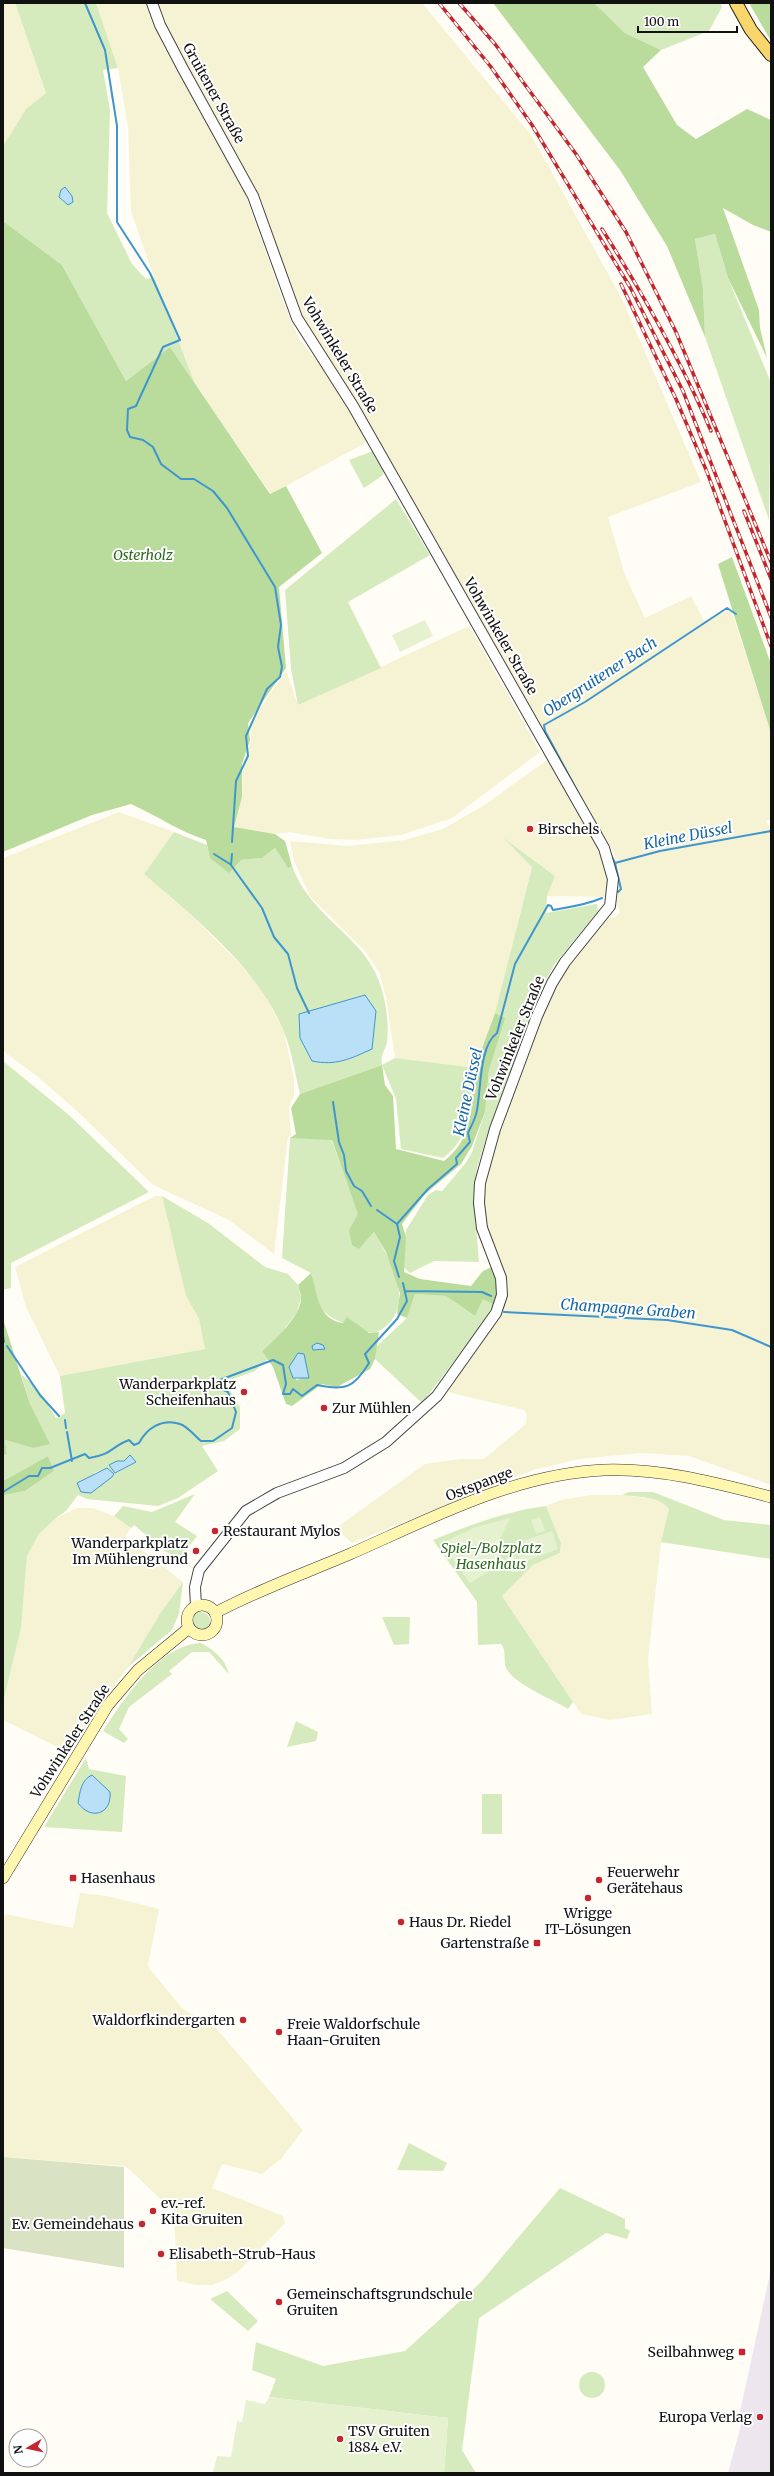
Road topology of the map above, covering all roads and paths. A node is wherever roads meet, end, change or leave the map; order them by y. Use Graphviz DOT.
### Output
graph roads {
  1 [pos="152,3"];
  2 [pos="736,3"];
  3 [pos="771,55"];
  4 [pos="254,196"];
  5 [pos="771,1497"];
  6 [pos="196,1606"];
  7 [pos="215,1613"];
  8 [pos="189,1628"];
  9 [pos="3,1878"];
  1 -- 4 [label="street, Gruitener Straße"];
  2 -- 3 [label="main road"];
  4 -- 6 [label="street, Vohwinkeler Straße"];
  5 -- 7 [label="main road, Ostspange"];
  6 -- 7 [label="main road"];
  6 -- 8 [label="main road"];
  7 -- 8 [label="main road"];
  8 -- 9 [label="main road, Vohwinkeler Straße"];
}
